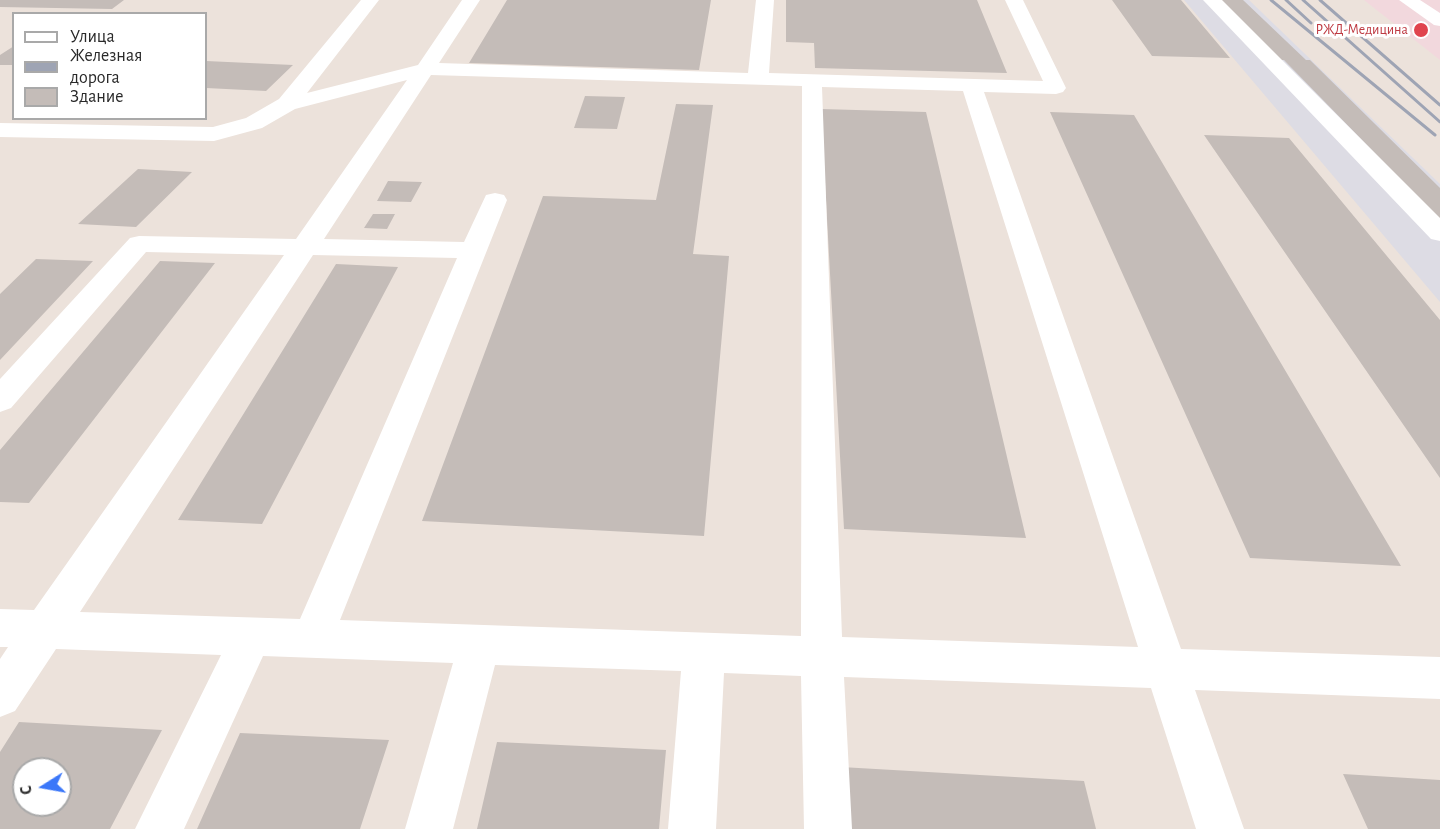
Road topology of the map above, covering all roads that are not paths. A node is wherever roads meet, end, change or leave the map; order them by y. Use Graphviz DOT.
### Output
graph roads {
  1 [pos="370,0"];
  2 [pos="471,0"];
  3 [pos="765,0"];
  4 [pos="1014,0"];
  5 [pos="1212,0"];
  6 [pos="1408,0"];
  7 [pos="1440,21"];
  8 [pos="425,69"];
  9 [pos="758,79"];
  10 [pos="812,81"];
  11 [pos="972,86"];
  12 [pos="288,104"];
  13 [pos="0,130"];
  14 [pos="495,200"];
  15 [pos="1440,234"];
  16 [pos="305,246"];
  17 [pos="473,250"];
  18 [pos="0,400"];
  19 [pos="0,628"];
  20 [pos="46,629"];
  21 [pos="252,636"];
  22 [pos="312,638"];
  23 [pos="479,644"];
  24 [pos="704,651"];
  25 [pos="822,655"];
  26 [pos="1165,666"];
  27 [pos="1440,678"];
  28 [pos="0,696"];
  29 [pos="159,829"];
  30 [pos="429,829"];
  31 [pos="692,829"];
  32 [pos="828,829"];
  33 [pos="1220,829"];
  1 -- 12 [label="lane"];
  2 -- 8 [label="lane"];
  3 -- 9 [label="lane"];
  4 -- 11 [label="lane"];
  5 -- 15 [label="lane"];
  6 -- 7 [label="lane"];
  8 -- 9 [label="lane"];
  8 -- 12 [label="lane"];
  8 -- 16 [label="lane"];
  9 -- 10 [label="lane"];
  10 -- 11 [label="lane"];
  10 -- 25 [label="lane"];
  11 -- 26 [label="lane"];
  12 -- 13 [label="lane"];
  14 -- 17 [label="lane"];
  16 -- 17 [label="lane"];
  16 -- 18 [label="lane"];
  16 -- 20 [label="lane"];
  17 -- 22 [label="lane"];
  19 -- 20 [label="lane"];
  20 -- 21 [label="lane"];
  20 -- 28 [label="lane"];
  21 -- 22 [label="lane"];
  21 -- 29 [label="lane"];
  22 -- 23 [label="lane"];
  23 -- 24 [label="lane"];
  23 -- 30 [label="lane"];
  24 -- 25 [label="lane"];
  24 -- 31 [label="lane"];
  25 -- 26 [label="lane"];
  25 -- 32 [label="lane"];
  26 -- 27 [label="lane"];
  26 -- 33 [label="lane"];
}
